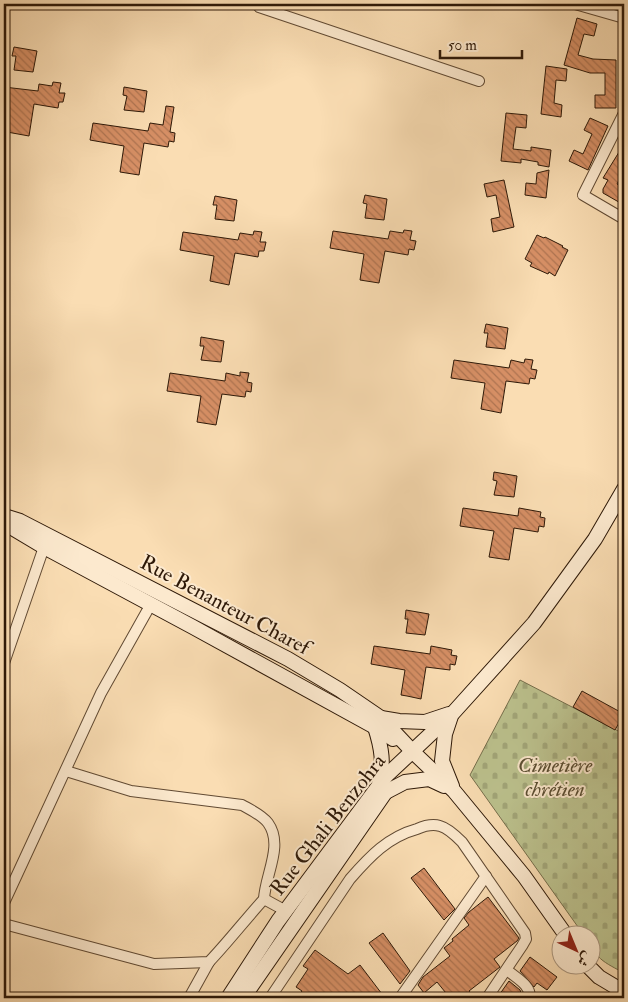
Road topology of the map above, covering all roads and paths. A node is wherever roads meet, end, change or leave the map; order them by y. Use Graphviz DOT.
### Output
graph roads {
  1 [pos="261,4"];
  2 [pos="575,4"];
  3 [pos="622,4"];
  4 [pos="624,8"];
  5 [pos="624,18"];
  6 [pos="479,81"];
  7 [pos="624,113"];
  8 [pos="624,219"];
  9 [pos="624,489"];
  10 [pos="4,516"];
  11 [pos="4,523"];
  12 [pos="44,547"];
  13 [pos="151,604"];
  14 [pos="4,663"];
  15 [pos="452,713"];
  16 [pos="378,722"];
  17 [pos="413,752"];
  18 [pos="66,771"];
  19 [pos="381,790"];
  20 [pos="454,791"];
  21 [pos="486,876"];
  22 [pos="264,899"];
  23 [pos="4,903"];
  24 [pos="286,911"];
  25 [pos="4,924"];
  26 [pos="558,924"];
  27 [pos="209,962"];
  28 [pos="507,970"];
  29 [pos="596,974"];
  30 [pos="276,989"];
  31 [pos="624,992"];
  32 [pos="189,998"];
  33 [pos="228,998"];
  34 [pos="243,998"];
  35 [pos="270,998"];
  36 [pos="283,998"];
  37 [pos="400,998"];
  38 [pos="487,998"];
  39 [pos="530,998"];
  1 -- 6 [label="street"];
  2 -- 5 [label="street"];
  3 -- 4 [label="street"];
  7 -- 8 [label="street"];
  9 -- 15 [label="main road, Rue Ghali Benzohra"];
  10 -- 16 [label="main road, Rue Benanteur Charef"];
  11 -- 12 [label="main road, Rue Benanteur Charef"];
  12 -- 13 [label="main road, Rue Benanteur Charef"];
  12 -- 14 [label="street"];
  13 -- 16 [label="main road, Rue Benanteur Charef"];
  13 -- 18 [label="street"];
  15 -- 16 [label="main road"];
  15 -- 17 [label="main road, Rue Ghali Benzohra"];
  15 -- 20 [label="main road"];
  16 -- 17 [label="main road, Rue Benanteur Charef"];
  16 -- 19 [label="main road"];
  17 -- 19 [label="main road, Rue Ghali Benzohra"];
  17 -- 20 [label="main road, Rue Benanteur Charef"];
  18 -- 22 [label="street"];
  18 -- 23 [label="street"];
  19 -- 20 [label="main road"];
  19 -- 24 [label="main road, Rue Ghali Benzohra"];
  19 -- 34 [label="main road, Rue Ghali Benzohra"];
  20 -- 26 [label="main road, Rue Benanteur Charef"];
  21 -- 28 [label="street"];
  21 -- 30 [label="street"];
  21 -- 37 [label="street"];
  22 -- 24 [label="street"];
  22 -- 27 [label="street"];
  24 -- 33 [label="main road, Rue Ghali Benzohra"];
  25 -- 27 [label="street"];
  27 -- 32 [label="street"];
  28 -- 38 [label="street"];
  28 -- 39 [label="street"];
  29 -- 31 [label="main road"];
  30 -- 35 [label="street"];
  30 -- 36 [label="street"];
}
